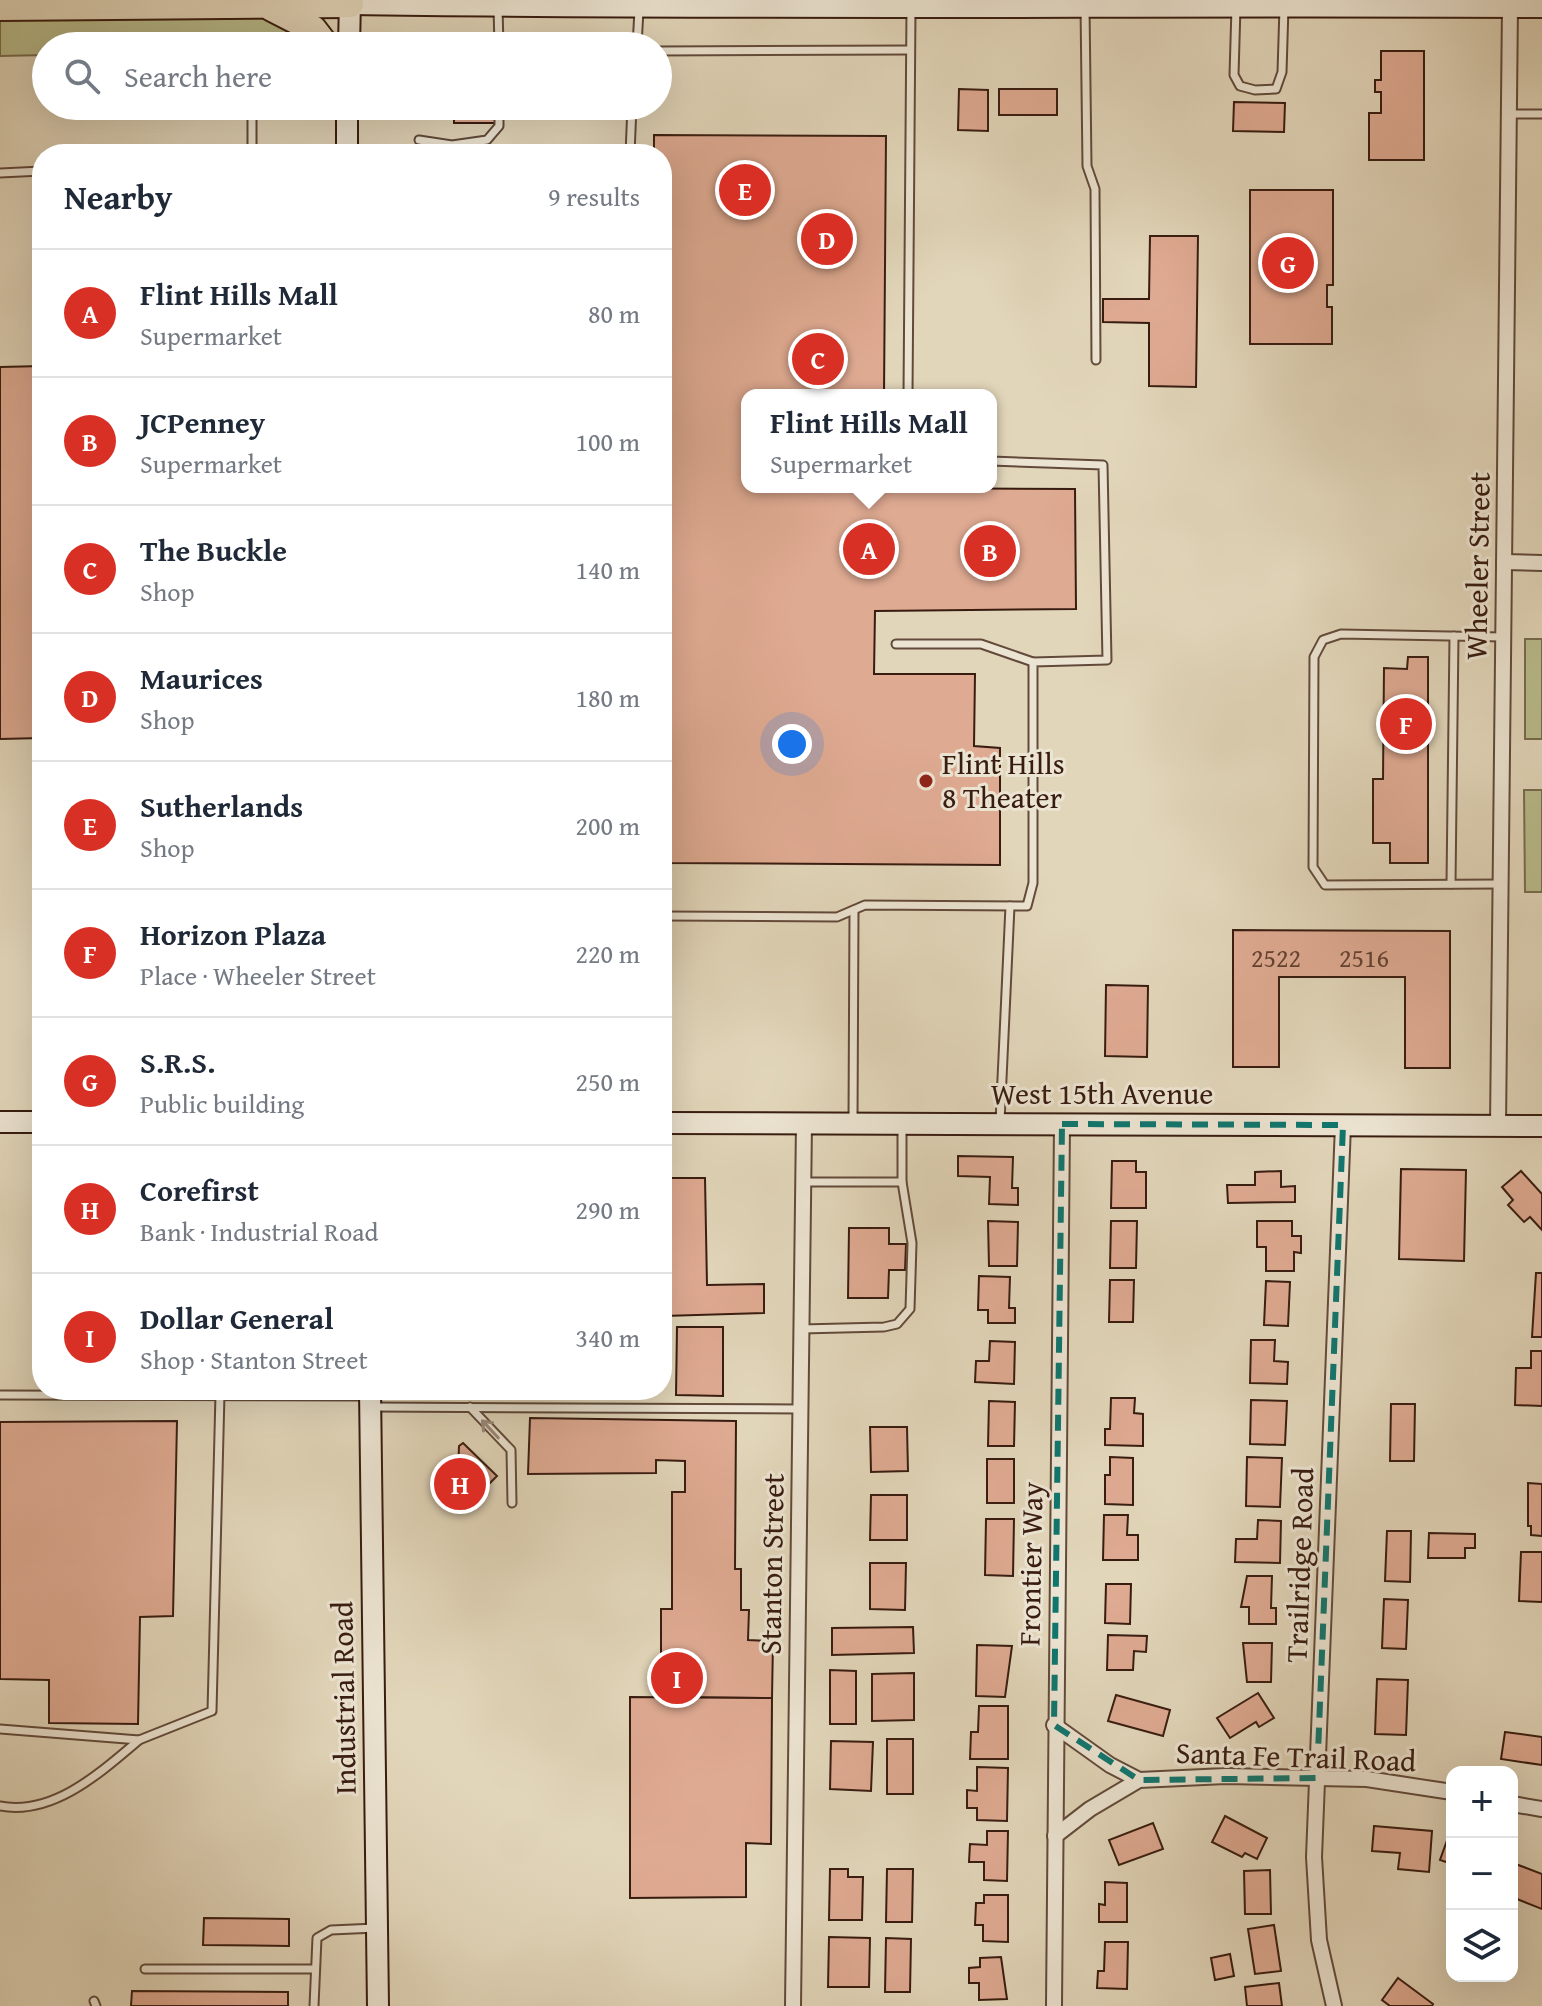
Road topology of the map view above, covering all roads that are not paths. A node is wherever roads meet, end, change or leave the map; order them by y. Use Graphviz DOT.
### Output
graph roads {
  1 [pos="272,2"];
  2 [pos="350,2"];
  3 [pos="822,3"];
  4 [pos="870,3"];
  5 [pos="1118,3"];
  6 [pos="1382,3"];
  7 [pos="602,4"];
  8 [pos="1236,5"];
  9 [pos="1284,5"];
  10 [pos="498,6"];
  11 [pos="911,6"];
  12 [pos="1085,6"];
  13 [pos="0,7"];
  14 [pos="1510,7"];
  15 [pos="1542,7"];
  16 [pos="639,8"];
  17 [pos="315,32"];
  18 [pos="349,32"];
  19 [pos="499,32"];
  20 [pos="638,32"];
  21 [pos="909,50"];
  22 [pos="672,51"];
  23 [pos="1509,114"];
  24 [pos="1542,114"];
  25 [pos="252,120"];
  26 [pos="347,120"];
  27 [pos="499,120"];
  28 [pos="631,120"];
  29 [pos="419,140"];
  30 [pos="252,144"];
  31 [pos="347,144"];
  32 [pos="445,144"];
  33 [pos="459,144"];
  34 [pos="630,144"];
  35 [pos="32,171"];
  36 [pos="0,173"];
  37 [pos="1096,360"];
  38 [pos="908,389"];
  39 [pos="997,461"];
  40 [pos="1504,562"];
  41 [pos="1542,563"];
  42 [pos="1454,636"];
  43 [pos="1503,637"];
  44 [pos="896,644"];
  45 [pos="1033,662"];
  46 [pos="1451,884"];
  47 [pos="1501,884"];
  48 [pos="1010,906"];
  49 [pos="854,910"];
  50 [pos="672,916"];
  51 [pos="0,1122"];
  52 [pos="32,1122"];
  53 [pos="672,1123"];
  54 [pos="804,1123"];
  55 [pos="853,1124"];
  56 [pos="902,1124"];
  57 [pos="1000,1124"];
  58 [pos="1062,1124"];
  59 [pos="1343,1125"];
  60 [pos="1498,1126"];
  61 [pos="1542,1126"];
  62 [pos="803,1182"];
  63 [pos="902,1182"];
  64 [pos="801,1329"];
  65 [pos="0,1395"];
  66 [pos="32,1395"];
  67 [pos="220,1400"];
  68 [pos="370,1400"];
  69 [pos="400,1400"];
  70 [pos="470,1407"];
  71 [pos="800,1409"];
  72 [pos="512,1503"];
  73 [pos="1054,1725"];
  74 [pos="0,1729"];
  75 [pos="139,1740"];
  76 [pos="1317,1778"];
  77 [pos="1139,1780"];
  78 [pos="1446,1791"];
  79 [pos="1518,1805"];
  80 [pos="0,1806"];
  81 [pos="1542,1809"];
  82 [pos="1055,1836"];
  83 [pos="377,1928"];
  84 [pos="145,1969"];
  85 [pos="314,1969"];
  86 [pos="314,2006"];
  87 [pos="378,2006"];
  88 [pos="793,2006"];
  89 [pos="1054,2006"];
  90 [pos="1334,2006"];
  1 -- 2 [label="highway"];
  1 -- 13 [label="highway"];
  1 -- 17 [label="highway"];
  2 -- 10 [label="street"];
  2 -- 18 [label="street"];
  3 -- 4 [label="street"];
  3 -- 16 [label="street"];
  4 -- 11 [label="street"];
  5 -- 8 [label="street"];
  5 -- 12 [label="street"];
  6 -- 9 [label="street"];
  6 -- 14 [label="street"];
  7 -- 10 [label="street"];
  7 -- 16 [label="street"];
  8 -- 9 [label="street"];
  8 -- 9 [label="lane"];
  10 -- 19 [label="lane"];
  11 -- 12 [label="street"];
  11 -- 21 [label="lane"];
  12 -- 37 [label="lane"];
  14 -- 15 [label="street"];
  14 -- 23 [label="street, Wheeler Street"];
  16 -- 20 [label="lane"];
  21 -- 22 [label="lane"];
  21 -- 38 [label="lane"];
  23 -- 24 [label="lane"];
  23 -- 40 [label="street, Wheeler Street"];
  25 -- 30 [label="lane"];
  26 -- 31 [label="street"];
  27 -- 33 [label="lane"];
  28 -- 34 [label="lane"];
  29 -- 32 [label="lane"];
  35 -- 36 [label="lane"];
  39 -- 45 [label="lane"];
  40 -- 41 [label="street"];
  40 -- 43 [label="street, Wheeler Street"];
  42 -- 43 [label="lane"];
  42 -- 46 [label="lane"];
  42 -- 46 [label="lane"];
  43 -- 47 [label="street, Wheeler Street"];
  44 -- 45 [label="lane"];
  45 -- 48 [label="lane"];
  46 -- 47 [label="lane"];
  47 -- 60 [label="street, Wheeler Street"];
  48 -- 49 [label="lane"];
  48 -- 57 [label="lane"];
  49 -- 50 [label="lane"];
  49 -- 55 [label="lane"];
  51 -- 52 [label="street"];
  53 -- 54 [label="street, West 15th Avenue"];
  54 -- 55 [label="street, West 15th Avenue"];
  54 -- 62 [label="street, Stanton Street"];
  55 -- 56 [label="street, West 15th Avenue"];
  56 -- 57 [label="street, West 15th Avenue"];
  56 -- 63 [label="lane"];
  57 -- 58 [label="street, West 15th Avenue"];
  58 -- 59 [label="street, West 15th Avenue"];
  58 -- 73 [label="street, Frontier Way"];
  59 -- 60 [label="street, West 15th Avenue"];
  59 -- 76 [label="street, Trailridge Road"];
  60 -- 61 [label="street, West 15th Avenue"];
  62 -- 63 [label="lane"];
  62 -- 64 [label="street, Stanton Street"];
  63 -- 64 [label="lane"];
  64 -- 71 [label="street, Stanton Street"];
  65 -- 66 [label="lane"];
  67 -- 75 [label="lane"];
  68 -- 83 [label="street, Industrial Road"];
  69 -- 70 [label="lane"];
  70 -- 71 [label="lane"];
  72 -- 70 [label="lane, one-way"];
  71 -- 88 [label="street, Stanton Street"];
  73 -- 77 [label="street, Santa Fe Trail Road"];
  73 -- 82 [label="street, Frontier Way"];
  74 -- 75 [label="lane"];
  75 -- 80 [label="lane"];
  76 -- 77 [label="street, Santa Fe Trail Road"];
  76 -- 78 [label="street, Santa Fe Trail Road"];
  76 -- 90 [label="street, Trailridge Road"];
  77 -- 82 [label="street, Santa Fe Trail Road"];
  79 -- 81 [label="street"];
  82 -- 89 [label="street, Frontier Way"];
  83 -- 85 [label="lane"];
  83 -- 87 [label="street, Industrial Road"];
  84 -- 85 [label="lane"];
  85 -- 86 [label="lane"];
}
